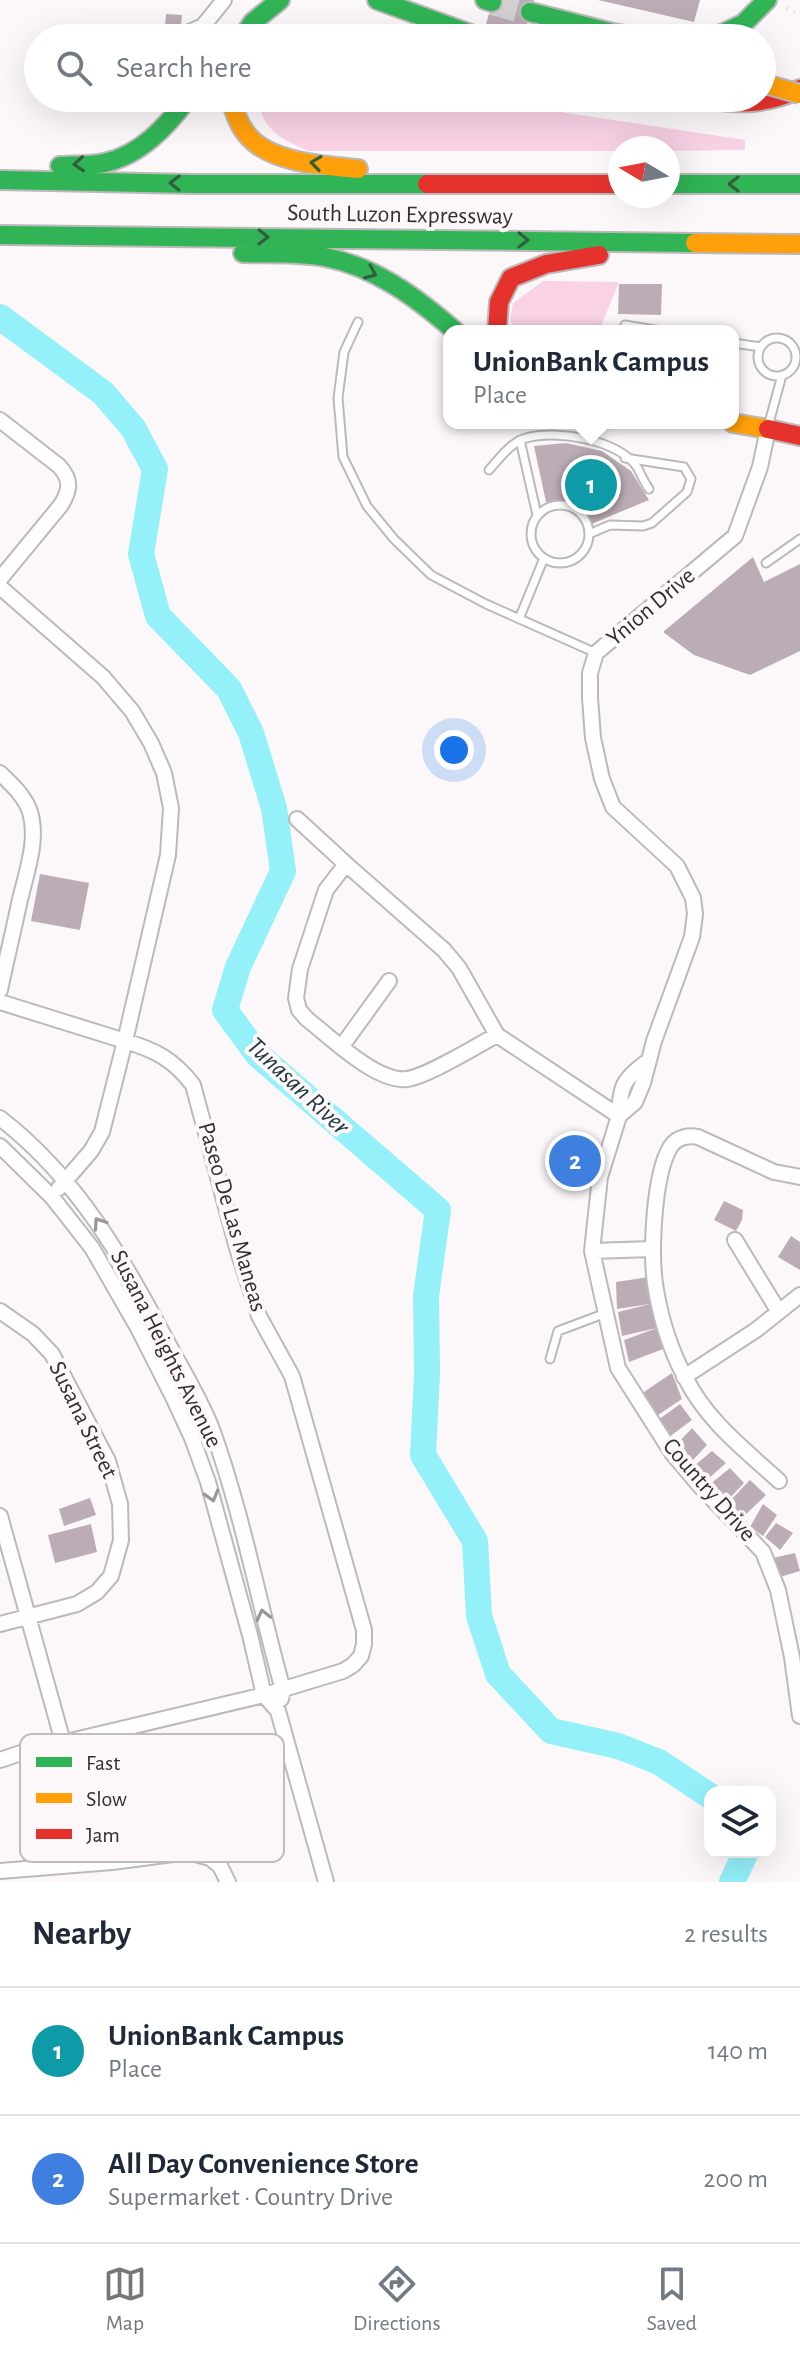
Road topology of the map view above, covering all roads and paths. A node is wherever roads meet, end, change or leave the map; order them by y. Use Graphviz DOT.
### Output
graph roads {
  1 [pos="224,0"];
  2 [pos="252,0"];
  3 [pos="280,0"];
  4 [pos="377,0"];
  5 [pos="767,0"];
  6 [pos="530,12"];
  7 [pos="205,24"];
  8 [pos="230,24"];
  9 [pos="252,24"];
  10 [pos="443,24"];
  11 [pos="581,24"];
  12 [pos="744,24"];
  13 [pos="776,86"];
  14 [pos="800,92"];
  15 [pos="776,100"];
  16 [pos="178,112"];
  17 [pos="234,112"];
  18 [pos="0,170"];
  19 [pos="0,180"];
  20 [pos="477,182"];
  21 [pos="608,184"];
  22 [pos="680,184"];
  23 [pos="800,184"];
  24 [pos="73,234"];
  25 [pos="0,235"];
  26 [pos="698,243"];
  27 [pos="800,244"];
  28 [pos="358,322"];
  29 [pos="448,325"];
  30 [pos="497,325"];
  31 [pos="739,344"];
  32 [pos="761,347"];
  33 [pos="782,375"];
  34 [pos="0,420"];
  35 [pos="739,424"];
  36 [pos="768,429"];
  37 [pos="800,436"];
  38 [pos="520,440"];
  39 [pos="625,458"];
  40 [pos="489,470"];
  41 [pos="649,489"];
  42 [pos="537,515"];
  43 [pos="589,534"];
  44 [pos="800,539"];
  45 [pos="544,558"];
  46 [pos="766,563"];
  47 [pos="0,579"];
  48 [pos="0,587"];
  49 [pos="519,619"];
  50 [pos="596,653"];
  51 [pos="0,773"];
  52 [pos="297,819"];
  53 [pos="346,864"];
  54 [pos="389,981"];
  55 [pos="0,990"];
  56 [pos="0,1002"];
  57 [pos="497,1035"];
  58 [pos="125,1041"];
  59 [pos="342,1046"];
  60 [pos="648,1061"];
  61 [pos="639,1093"];
  62 [pos="619,1116"];
  63 [pos="0,1118"];
  64 [pos="0,1146"];
  65 [pos="800,1177"];
  66 [pos="66,1181"];
  67 [pos="52,1197"];
  68 [pos="735,1240"];
  69 [pos="652,1249"];
  70 [pos="592,1251"];
  71 [pos="800,1295"];
  72 [pos="0,1311"];
  73 [pos="779,1312"];
  74 [pos="606,1313"];
  75 [pos="550,1359"];
  76 [pos="684,1377"];
  77 [pos="779,1481"];
  78 [pos="0,1516"];
  79 [pos="29,1617"];
  80 [pos="0,1624"];
  81 [pos="283,1690"];
  82 [pos="264,1695"];
  83 [pos="278,1711"];
  84 [pos="799,1713"];
  85 [pos="61,1734"];
  86 [pos="97,1734"];
  87 [pos="20,1754"];
  88 [pos="0,1760"];
  89 [pos="112,1862"];
  90 [pos="215,1862"];
  91 [pos="0,1871"];
  92 [pos="228,1882"];
  93 [pos="326,1882"];
  1 -- 7 [label="street"];
  2 -- 8 [label="main road"];
  3 -- 9 [label="main road"];
  4 -- 10 [label="main road"];
  5 -- 12 [label="main road"];
  6 -- 11 [label="main road"];
  13 -- 14 [label="main road, bridge"];
  14 -- 15 [label="main road"];
  16 -- 18 [label="main road, one-way"];
  20 -- 17 [label="main road, one-way"];
  20 -- 19 [label="main road, South Luzon Expressway, one-way"];
  20 -- 21 [label="main road, South Luzon Expressway"];
  23 -- 22 [label="main road, one-way"];
  24 -- 25 [label="main road, South Luzon Expressway"];
  24 -- 26 [label="main road, South Luzon Expressway, one-way"];
  24 -- 29 [label="main road, one-way"];
  26 -- 27 [label="main road, South Luzon Expressway"];
  26 -- 30 [label="main road"];
  28 -- 49 [label="lane"];
  31 -- 32 [label="lane"];
  32 -- 33 [label="lane"];
  32 -- 33 [label="lane"];
  33 -- 36 [label="lane"];
  34 -- 47 [label="street"];
  35 -- 36 [label="main road"];
  36 -- 37 [label="main road"];
  36 -- 50 [label="street, Ynion Drive"];
  38 -- 39 [label="lane"];
  38 -- 40 [label="lane"];
  38 -- 42 [label="lane"];
  39 -- 41 [label="lane"];
  39 -- 43 [label="lane"];
  42 -- 43 [label="lane"];
  42 -- 45 [label="lane"];
  43 -- 45 [label="lane"];
  44 -- 46 [label="lane"];
  45 -- 49 [label="lane"];
  48 -- 58 [label="street"];
  49 -- 50 [label="lane"];
  50 -- 60 [label="street, Ynion Drive"];
  51 -- 55 [label="street"];
  52 -- 53 [label="street"];
  53 -- 57 [label="street"];
  53 -- 59 [label="street"];
  54 -- 59 [label="street"];
  56 -- 58 [label="street, Paseo De Las Maneas"];
  57 -- 59 [label="street"];
  57 -- 62 [label="street"];
  58 -- 66 [label="street"];
  58 -- 81 [label="street, Paseo De Las Maneas"];
  60 -- 61 [label="street, Ynion Drive"];
  60 -- 62 [label="street"];
  61 -- 62 [label="street, Country Drive"];
  62 -- 70 [label="street, Country Drive"];
  63 -- 66 [label="street, Susana Heights Avenue"];
  64 -- 67 [label="street, Susana Heights Avenue"];
  65 -- 69 [label="street"];
  66 -- 67 [label="street"];
  81 -- 66 [label="street, Susana Heights Avenue, one-way"];
  67 -- 82 [label="street, Susana Heights Avenue, one-way"];
  68 -- 73 [label="street"];
  69 -- 70 [label="street"];
  69 -- 76 [label="street"];
  70 -- 74 [label="street, Country Drive"];
  71 -- 73 [label="street"];
  72 -- 79 [label="street, Susana Street"];
  73 -- 76 [label="street"];
  74 -- 75 [label="lane"];
  74 -- 84 [label="street, Country Drive"];
  76 -- 77 [label="street"];
  78 -- 79 [label="street"];
  79 -- 80 [label="street, Susana Street"];
  79 -- 85 [label="street"];
  81 -- 82 [label="street"];
  81 -- 83 [label="street, Susana Heights Avenue"];
  82 -- 83 [label="street, Susana Heights Avenue"];
  82 -- 86 [label="street"];
  83 -- 93 [label="street, Susana Heights Avenue"];
  87 -- 88 [label="street"];
  89 -- 91 [label="street"];
  90 -- 92 [label="street"];
}
